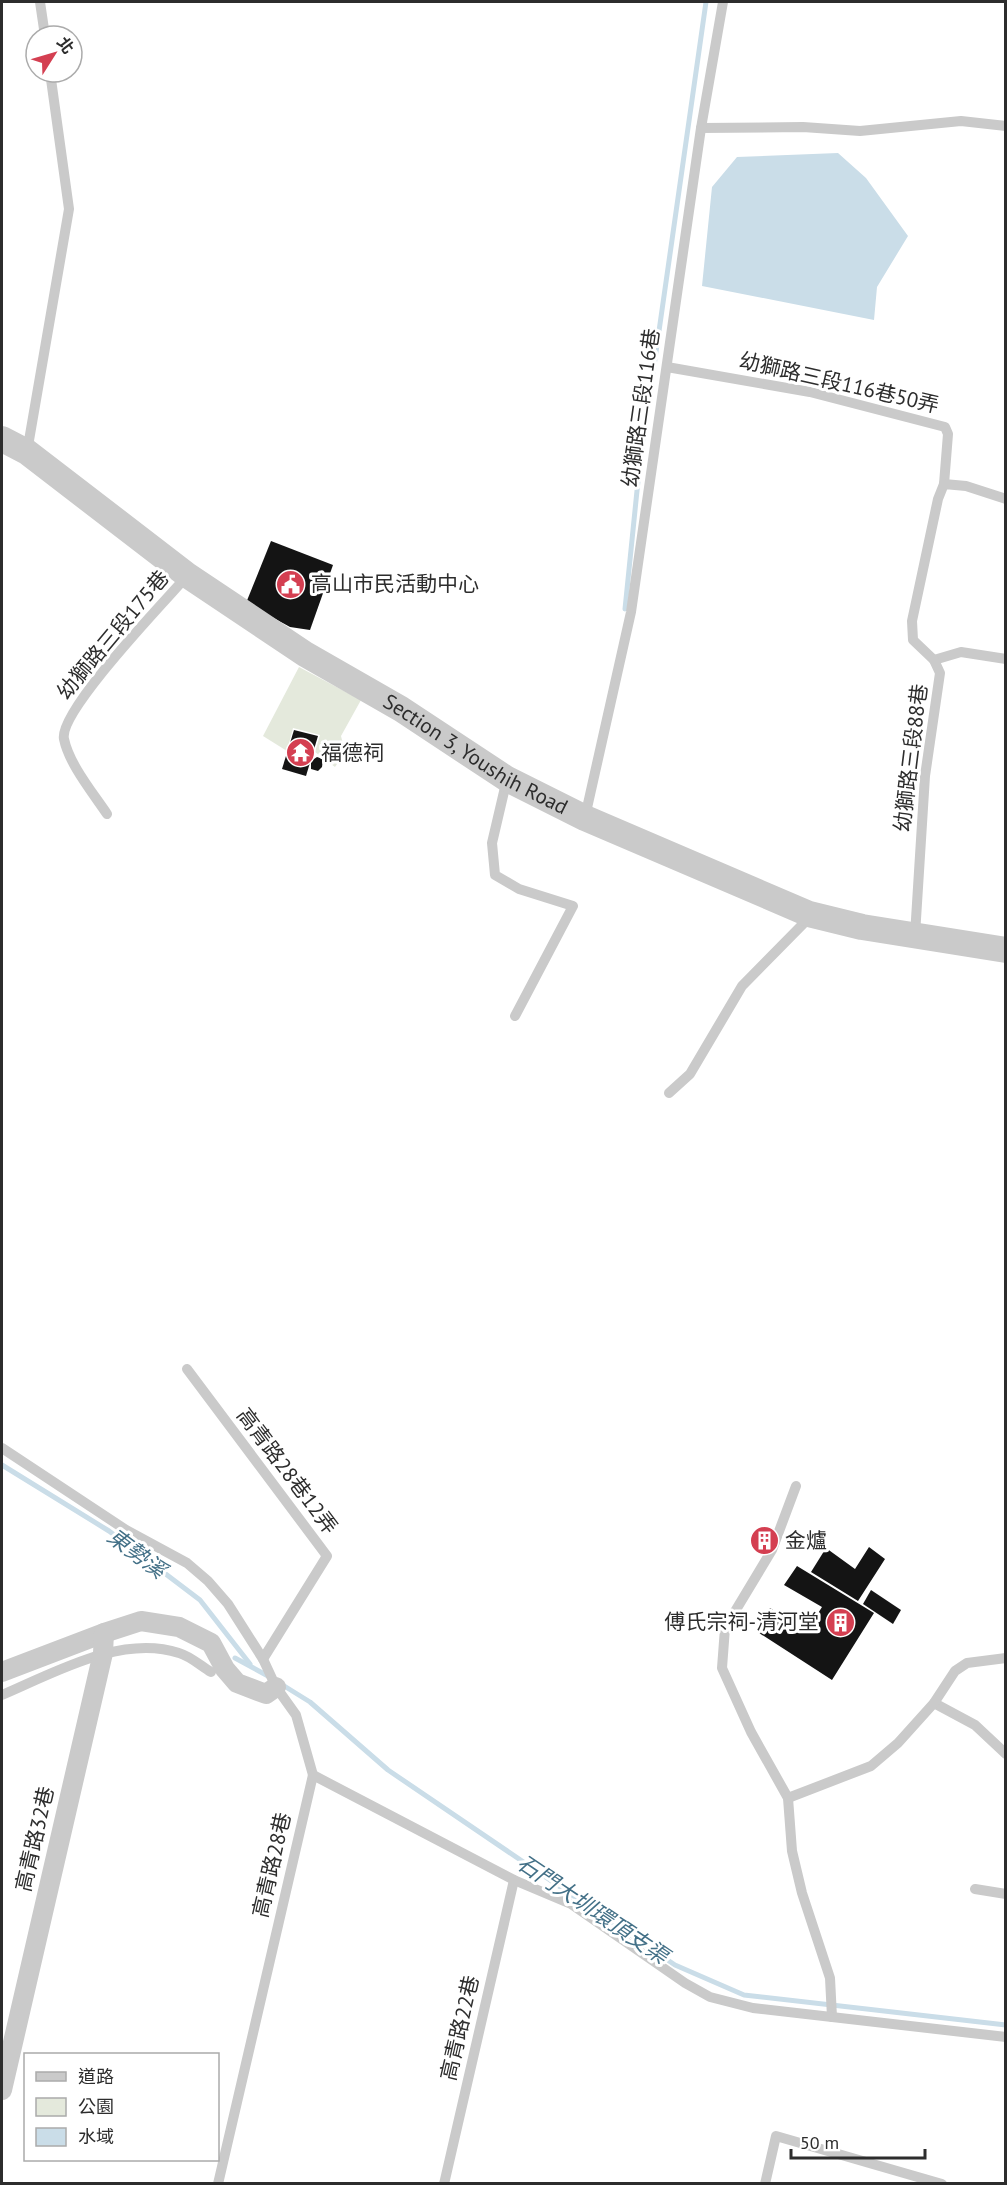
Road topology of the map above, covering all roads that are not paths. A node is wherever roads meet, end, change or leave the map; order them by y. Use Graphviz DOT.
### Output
graph roads {
  1 [pos="39,2"];
  2 [pos="723,2"];
  3 [pos="43,24"];
  4 [pos="52,84"];
  5 [pos="1005,126"];
  6 [pos="701,128"];
  7 [pos="667,367"];
  8 [pos="2,439"];
  9 [pos="27,452"];
  10 [pos="944,484"];
  11 [pos="1005,500"];
  12 [pos="187,575"];
  13 [pos="1005,659"];
  14 [pos="934,660"];
  15 [pos="507,779"];
  16 [pos="107,814"];
  17 [pos="585,818"];
  18 [pos="809,914"];
  19 [pos="915,935"];
  20 [pos="1005,950"];
  21 [pos="515,1016"];
  22 [pos="669,1093"];
  23 [pos="187,1369"];
  24 [pos="2,1449"];
  25 [pos="796,1486"];
  26 [pos="104,1633"];
  27 [pos="104,1653"];
  28 [pos="1005,1658"];
  29 [pos="263,1659"];
  30 [pos="2,1672"];
  31 [pos="211,1672"];
  32 [pos="276,1687"];
  33 [pos="2,1695"];
  34 [pos="934,1703"];
  35 [pos="1005,1754"];
  36 [pos="313,1775"];
  37 [pos="788,1798"];
  38 [pos="514,1880"];
  39 [pos="975,1889"];
  40 [pos="1005,1894"];
  41 [pos="832,2017"];
  42 [pos="1005,2037"];
  43 [pos="2,2090"];
  44 [pos="218,2184"];
  45 [pos="444,2184"];
  46 [pos="765,2184"];
  47 [pos="942,2184"];
  1 -- 3 [label="lane"];
  2 -- 6 [label="lane, 幼獅路三段116巷"];
  4 -- 9 [label="lane"];
  5 -- 6 [label="lane"];
  6 -- 7 [label="lane, 幼獅路三段116巷"];
  7 -- 10 [label="lane, 幼獅路三段116巷50弄"];
  7 -- 17 [label="lane, 幼獅路三段116巷"];
  8 -- 9 [label="street, Section 3, Youshih Road"];
  9 -- 12 [label="street, Section 3, Youshih Road"];
  10 -- 11 [label="lane"];
  10 -- 14 [label="lane, 幼獅路三段88巷"];
  12 -- 15 [label="street, Section 3, Youshih Road"];
  12 -- 16 [label="lane, 幼獅路三段175巷"];
  13 -- 14 [label="lane"];
  14 -- 19 [label="lane, 幼獅路三段88巷"];
  15 -- 17 [label="street, Section 3, Youshih Road"];
  15 -- 21 [label="lane"];
  17 -- 18 [label="street, Section 3, Youshih Road"];
  18 -- 19 [label="street, Section 3, Youshih Road"];
  18 -- 22 [label="lane"];
  19 -- 20 [label="street, Section 3, Youshih Road"];
  23 -- 29 [label="lane, 高青路28巷12弄"];
  24 -- 29 [label="lane"];
  25 -- 37 [label="lane"];
  26 -- 27 [label="street, 高青路32巷"];
  26 -- 30 [label="street"];
  26 -- 32 [label="street"];
  27 -- 31 [label="lane"];
  27 -- 33 [label="lane"];
  27 -- 43 [label="street, 高青路32巷"];
  28 -- 34 [label="lane"];
  29 -- 32 [label="lane"];
  32 -- 36 [label="lane"];
  34 -- 35 [label="lane"];
  34 -- 37 [label="lane"];
  36 -- 38 [label="lane"];
  36 -- 44 [label="lane, 高青路28巷"];
  37 -- 41 [label="lane"];
  38 -- 41 [label="lane"];
  38 -- 45 [label="lane, 高青路22巷"];
  39 -- 40 [label="lane"];
  41 -- 42 [label="lane"];
  46 -- 47 [label="lane"];
}
